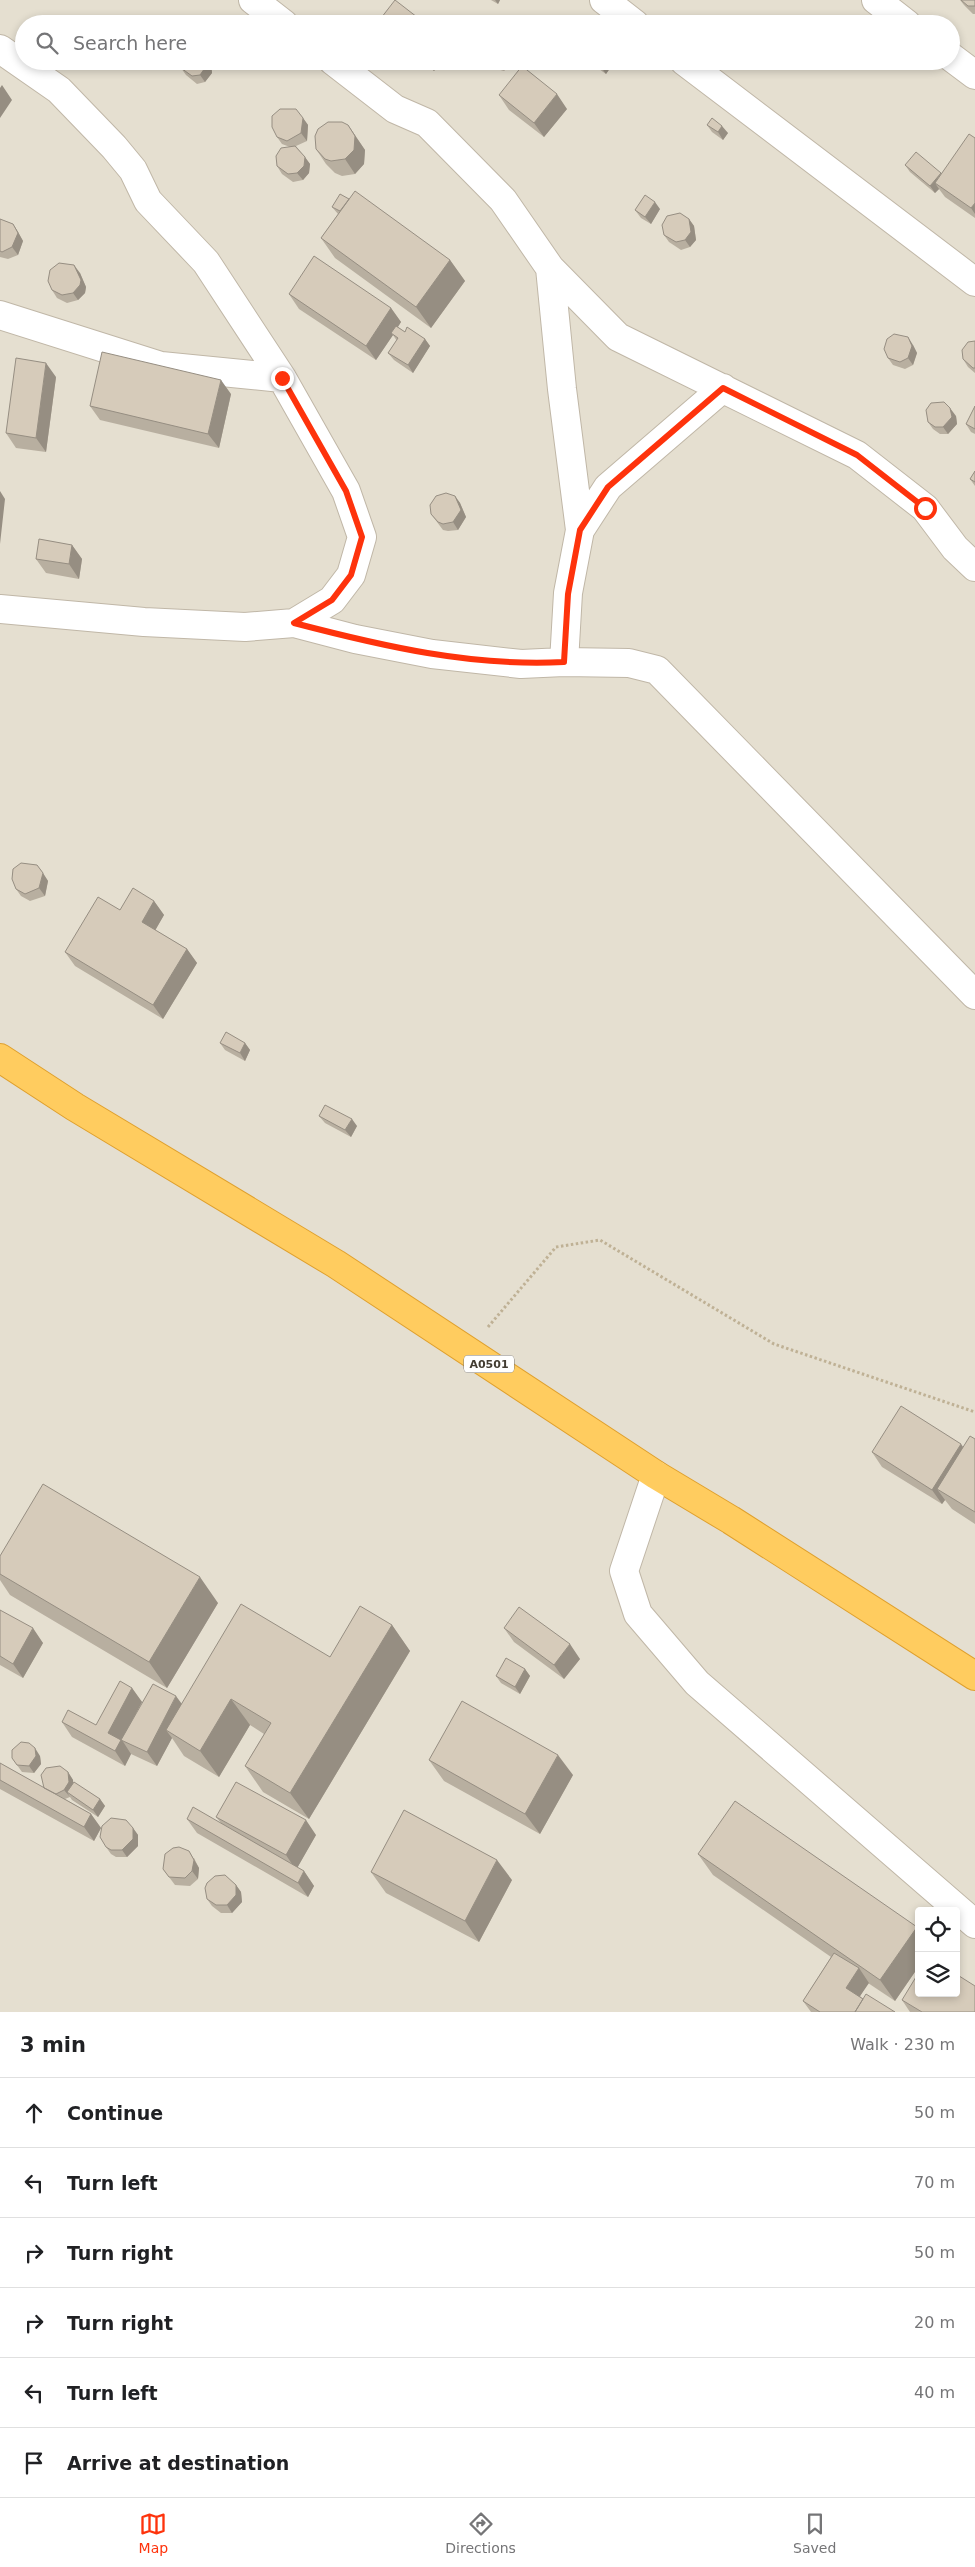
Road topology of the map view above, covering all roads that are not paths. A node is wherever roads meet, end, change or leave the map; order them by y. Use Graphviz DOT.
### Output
graph roads {
  1 [pos="253,0"];
  2 [pos="604,0"];
  3 [pos="876,0"];
  4 [pos="272,15"];
  5 [pos="623,15"];
  6 [pos="895,15"];
  7 [pos="0,49"];
  8 [pos="15,59"];
  9 [pos="960,64"];
  10 [pos="30,70"];
  11 [pos="345,70"];
  12 [pos="696,70"];
  13 [pos="975,75"];
  14 [pos="550,268"];
  15 [pos="975,282"];
  16 [pos="0,315"];
  17 [pos="282,378"];
  18 [pos="723,388"];
  19 [pos="580,530"];
  20 [pos="975,567"];
  21 [pos="0,609"];
  22 [pos="294,623"];
  23 [pos="564,662"];
  24 [pos="975,995"];
  25 [pos="0,1058"];
  26 [pos="656,1475"];
  27 [pos="975,1676"];
  28 [pos="975,1924"];
  1 -- 4 [label="street"];
  2 -- 5 [label="street"];
  3 -- 6 [label="street"];
  7 -- 8 [label="street"];
  9 -- 13 [label="street"];
  10 -- 17 [label="street"];
  11 -- 14 [label="street"];
  12 -- 15 [label="street"];
  14 -- 18 [label="street"];
  14 -- 19 [label="street"];
  16 -- 17 [label="street"];
  17 -- 22 [label="street"];
  18 -- 19 [label="street"];
  18 -- 20 [label="street"];
  19 -- 23 [label="street"];
  21 -- 22 [label="street"];
  22 -- 23 [label="street"];
  23 -- 24 [label="street"];
  25 -- 26 [label="highway, A0501"];
  26 -- 27 [label="highway, A0501"];
  26 -- 28 [label="street"];
}
